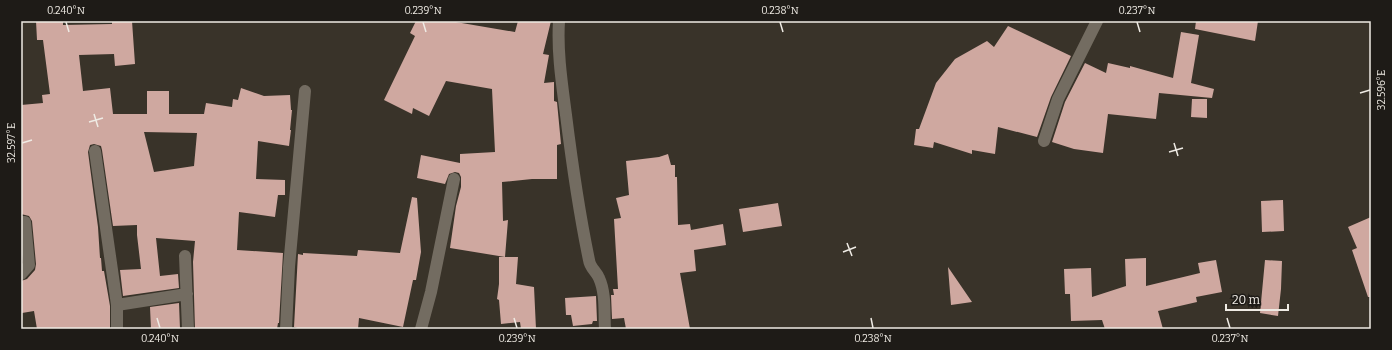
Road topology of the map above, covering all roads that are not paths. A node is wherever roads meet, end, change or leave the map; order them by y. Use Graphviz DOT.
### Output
graph roads {
  1 [pos="559,21"];
  2 [pos="1096,21"];
  3 [pos="305,91"];
  4 [pos="1044,141"];
  5 [pos="95,151"];
  6 [pos="454,179"];
  7 [pos="21,222"];
  8 [pos="185,256"];
  9 [pos="21,274"];
  10 [pos="187,294"];
  11 [pos="116,305"];
  12 [pos="117,329"];
  13 [pos="188,329"];
  14 [pos="286,329"];
  15 [pos="421,329"];
  16 [pos="605,329"];
  1 -- 16 [label="street"];
  2 -- 4 [label="street"];
  3 -- 14 [label="street"];
  5 -- 11 [label="street"];
  6 -- 15 [label="street"];
  7 -- 9 [label="street"];
  8 -- 10 [label="street"];
  10 -- 11 [label="street"];
  10 -- 13 [label="street"];
  11 -- 12 [label="street"];
}
